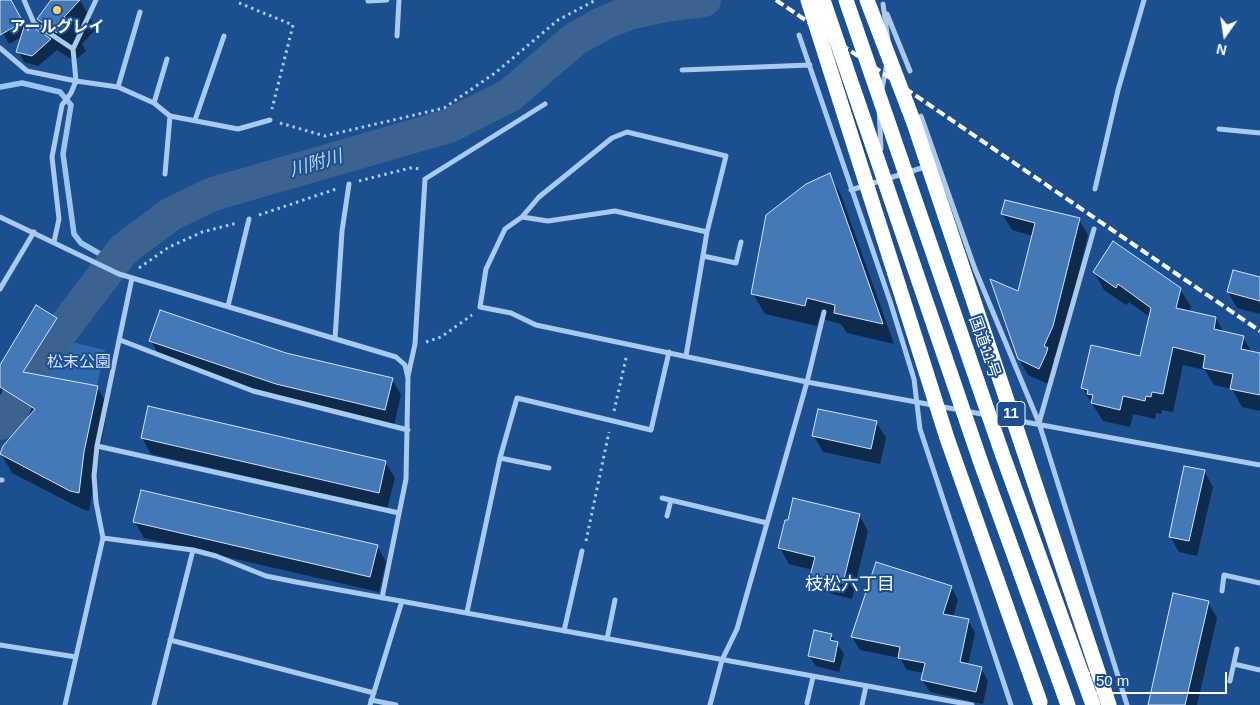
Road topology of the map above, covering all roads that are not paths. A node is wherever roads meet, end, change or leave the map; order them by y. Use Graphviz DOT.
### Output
graph roads {
  1 [pos="24,0"];
  2 [pos="96,0"];
  3 [pos="368,0"];
  4 [pos="388,0"];
  5 [pos="399,0"];
  6 [pos="808,0"];
  7 [pos="823,0"];
  8 [pos="846,0"];
  9 [pos="867,0"];
  10 [pos="1144,0"];
  11 [pos="882,2"];
  12 [pos="140,12"];
  13 [pos="799,35"];
  14 [pos="224,36"];
  15 [pos="398,36"];
  16 [pos="0,48"];
  17 [pos="72,49"];
  18 [pos="167,59"];
  19 [pos="810,65"];
  20 [pos="682,70"];
  21 [pos="910,72"];
  22 [pos="76,81"];
  23 [pos="118,87"];
  24 [pos="154,103"];
  25 [pos="545,104"];
  26 [pos="170,116"];
  27 [pos="921,116"];
  28 [pos="195,120"];
  29 [pos="270,120"];
  30 [pos="1219,129"];
  31 [pos="1260,133"];
  32 [pos="938,163"];
  33 [pos="165,174"];
  34 [pos="888,178"];
  35 [pos="349,184"];
  36 [pos="1095,189"];
  37 [pos="851,190"];
  38 [pos="0,217"];
  39 [pos="522,217"];
  40 [pos="249,219"];
  41 [pos="1094,229"];
  42 [pos="34,232"];
  43 [pos="707,232"];
  44 [pos="54,242"];
  45 [pos="741,242"];
  46 [pos="703,256"];
  47 [pos="132,278"];
  48 [pos="0,289"];
  49 [pos="228,306"];
  50 [pos="824,312"];
  51 [pos="335,338"];
  52 [pos="120,340"];
  53 [pos="669,352"];
  54 [pos="686,356"];
  55 [pos="408,378"];
  56 [pos="807,382"];
  57 [pos="918,402"];
  58 [pos="1039,424"];
  59 [pos="408,430"];
  60 [pos="98,446"];
  61 [pos="500,458"];
  62 [pos="1260,464"];
  63 [pos="549,468"];
  64 [pos="662,498"];
  65 [pos="671,500"];
  66 [pos="399,514"];
  67 [pos="667,516"];
  68 [pos="767,523"];
  69 [pos="103,538"];
  70 [pos="193,550"];
  71 [pos="582,550"];
  72 [pos="1260,583"];
  73 [pos="1222,591"];
  74 [pos="382,598"];
  75 [pos="615,600"];
  76 [pos="402,602"];
  77 [pos="467,612"];
  78 [pos="564,631"];
  79 [pos="606,639"];
  80 [pos="170,640"];
  81 [pos="0,645"];
  82 [pos="1237,649"];
  83 [pos="76,657"];
  84 [pos="722,660"];
  85 [pos="1234,664"];
  86 [pos="1260,670"];
  87 [pos="813,677"];
  88 [pos="1230,681"];
  89 [pos="866,686"];
  90 [pos="374,693"];
  91 [pos="371,702"];
  92 [pos="1040,702"];
  93 [pos="807,703"];
  94 [pos="65,705"];
  95 [pos="154,705"];
  96 [pos="396,705"];
  97 [pos="710,705"];
  98 [pos="862,705"];
  99 [pos="972,705"];
  100 [pos="1011,705"];
  101 [pos="1068,705"];
  102 [pos="1093,705"];
  103 [pos="1109,705"];
  104 [pos="1127,705"];
  1 -- 17 [label="street"];
  2 -- 17 [label="street"];
  3 -- 4 [label="street"];
  5 -- 15 [label="street"];
  6 -- 92 [label="highway, bridge"];
  7 -- 101 [label="highway, bridge"];
  8 -- 102 [label="highway, 国道11号 / 11, bridge"];
  9 -- 103 [label="highway, 11, bridge"];
  10 -- 36 [label="street"];
  11 -- 21 [label="street"];
  11 -- 34 [label="street"];
  12 -- 23 [label="street"];
  13 -- 19 [label="street"];
  14 -- 28 [label="street"];
  16 -- 22 [label="street"];
  17 -- 22 [label="street"];
  18 -- 24 [label="street"];
  19 -- 20 [label="street"];
  19 -- 37 [label="street"];
  22 -- 23 [label="street"];
  22 -- 44 [label="street"];
  23 -- 24 [label="street"];
  24 -- 26 [label="street"];
  25 -- 55 [label="street"];
  26 -- 28 [label="street"];
  26 -- 33 [label="street"];
  27 -- 32 [label="street"];
  28 -- 29 [label="street"];
  30 -- 31 [label="street"];
  32 -- 34 [label="street"];
  32 -- 58 [label="street"];
  34 -- 37 [label="street"];
  35 -- 51 [label="street"];
  37 -- 57 [label="street"];
  38 -- 42 [label="street"];
  39 -- 43 [label="street"];
  39 -- 43 [label="street"];
  39 -- 53 [label="street"];
  40 -- 49 [label="street"];
  41 -- 58 [label="street"];
  42 -- 44 [label="street"];
  42 -- 48 [label="street"];
  43 -- 46 [label="street"];
  44 -- 47 [label="street"];
  45 -- 46 [label="street"];
  46 -- 54 [label="street"];
  47 -- 49 [label="street"];
  47 -- 52 [label="street"];
  49 -- 51 [label="street"];
  50 -- 56 [label="street"];
  51 -- 55 [label="street"];
  52 -- 59 [label="street"];
  52 -- 60 [label="street"];
  53 -- 54 [label="street"];
  53 -- 61 [label="street"];
  54 -- 56 [label="street"];
  55 -- 59 [label="street"];
  56 -- 57 [label="street"];
  56 -- 68 [label="street"];
  57 -- 58 [label="street"];
  57 -- 100 [label="street"];
  58 -- 62 [label="street"];
  58 -- 104 [label="street"];
  59 -- 66 [label="street"];
  60 -- 66 [label="street"];
  60 -- 69 [label="street"];
  61 -- 63 [label="street"];
  61 -- 77 [label="street"];
  64 -- 65 [label="street"];
  65 -- 67 [label="street"];
  65 -- 68 [label="street"];
  66 -- 74 [label="street"];
  68 -- 84 [label="street"];
  69 -- 70 [label="street"];
  69 -- 83 [label="street"];
  70 -- 74 [label="street"];
  70 -- 80 [label="street"];
  71 -- 78 [label="street"];
  72 -- 73 [label="street"];
  74 -- 76 [label="street"];
  75 -- 79 [label="street"];
  76 -- 77 [label="street"];
  76 -- 90 [label="street"];
  77 -- 78 [label="street"];
  78 -- 79 [label="street"];
  79 -- 84 [label="street"];
  80 -- 90 [label="street"];
  80 -- 95 [label="street"];
  81 -- 83 [label="street"];
  82 -- 85 [label="street"];
  83 -- 94 [label="street"];
  84 -- 87 [label="street"];
  84 -- 97 [label="street"];
  85 -- 86 [label="street"];
  85 -- 88 [label="street"];
  87 -- 89 [label="street"];
  87 -- 93 [label="street"];
  89 -- 98 [label="street"];
  89 -- 99 [label="street"];
  90 -- 91 [label="street"];
  91 -- 96 [label="street"];
}
